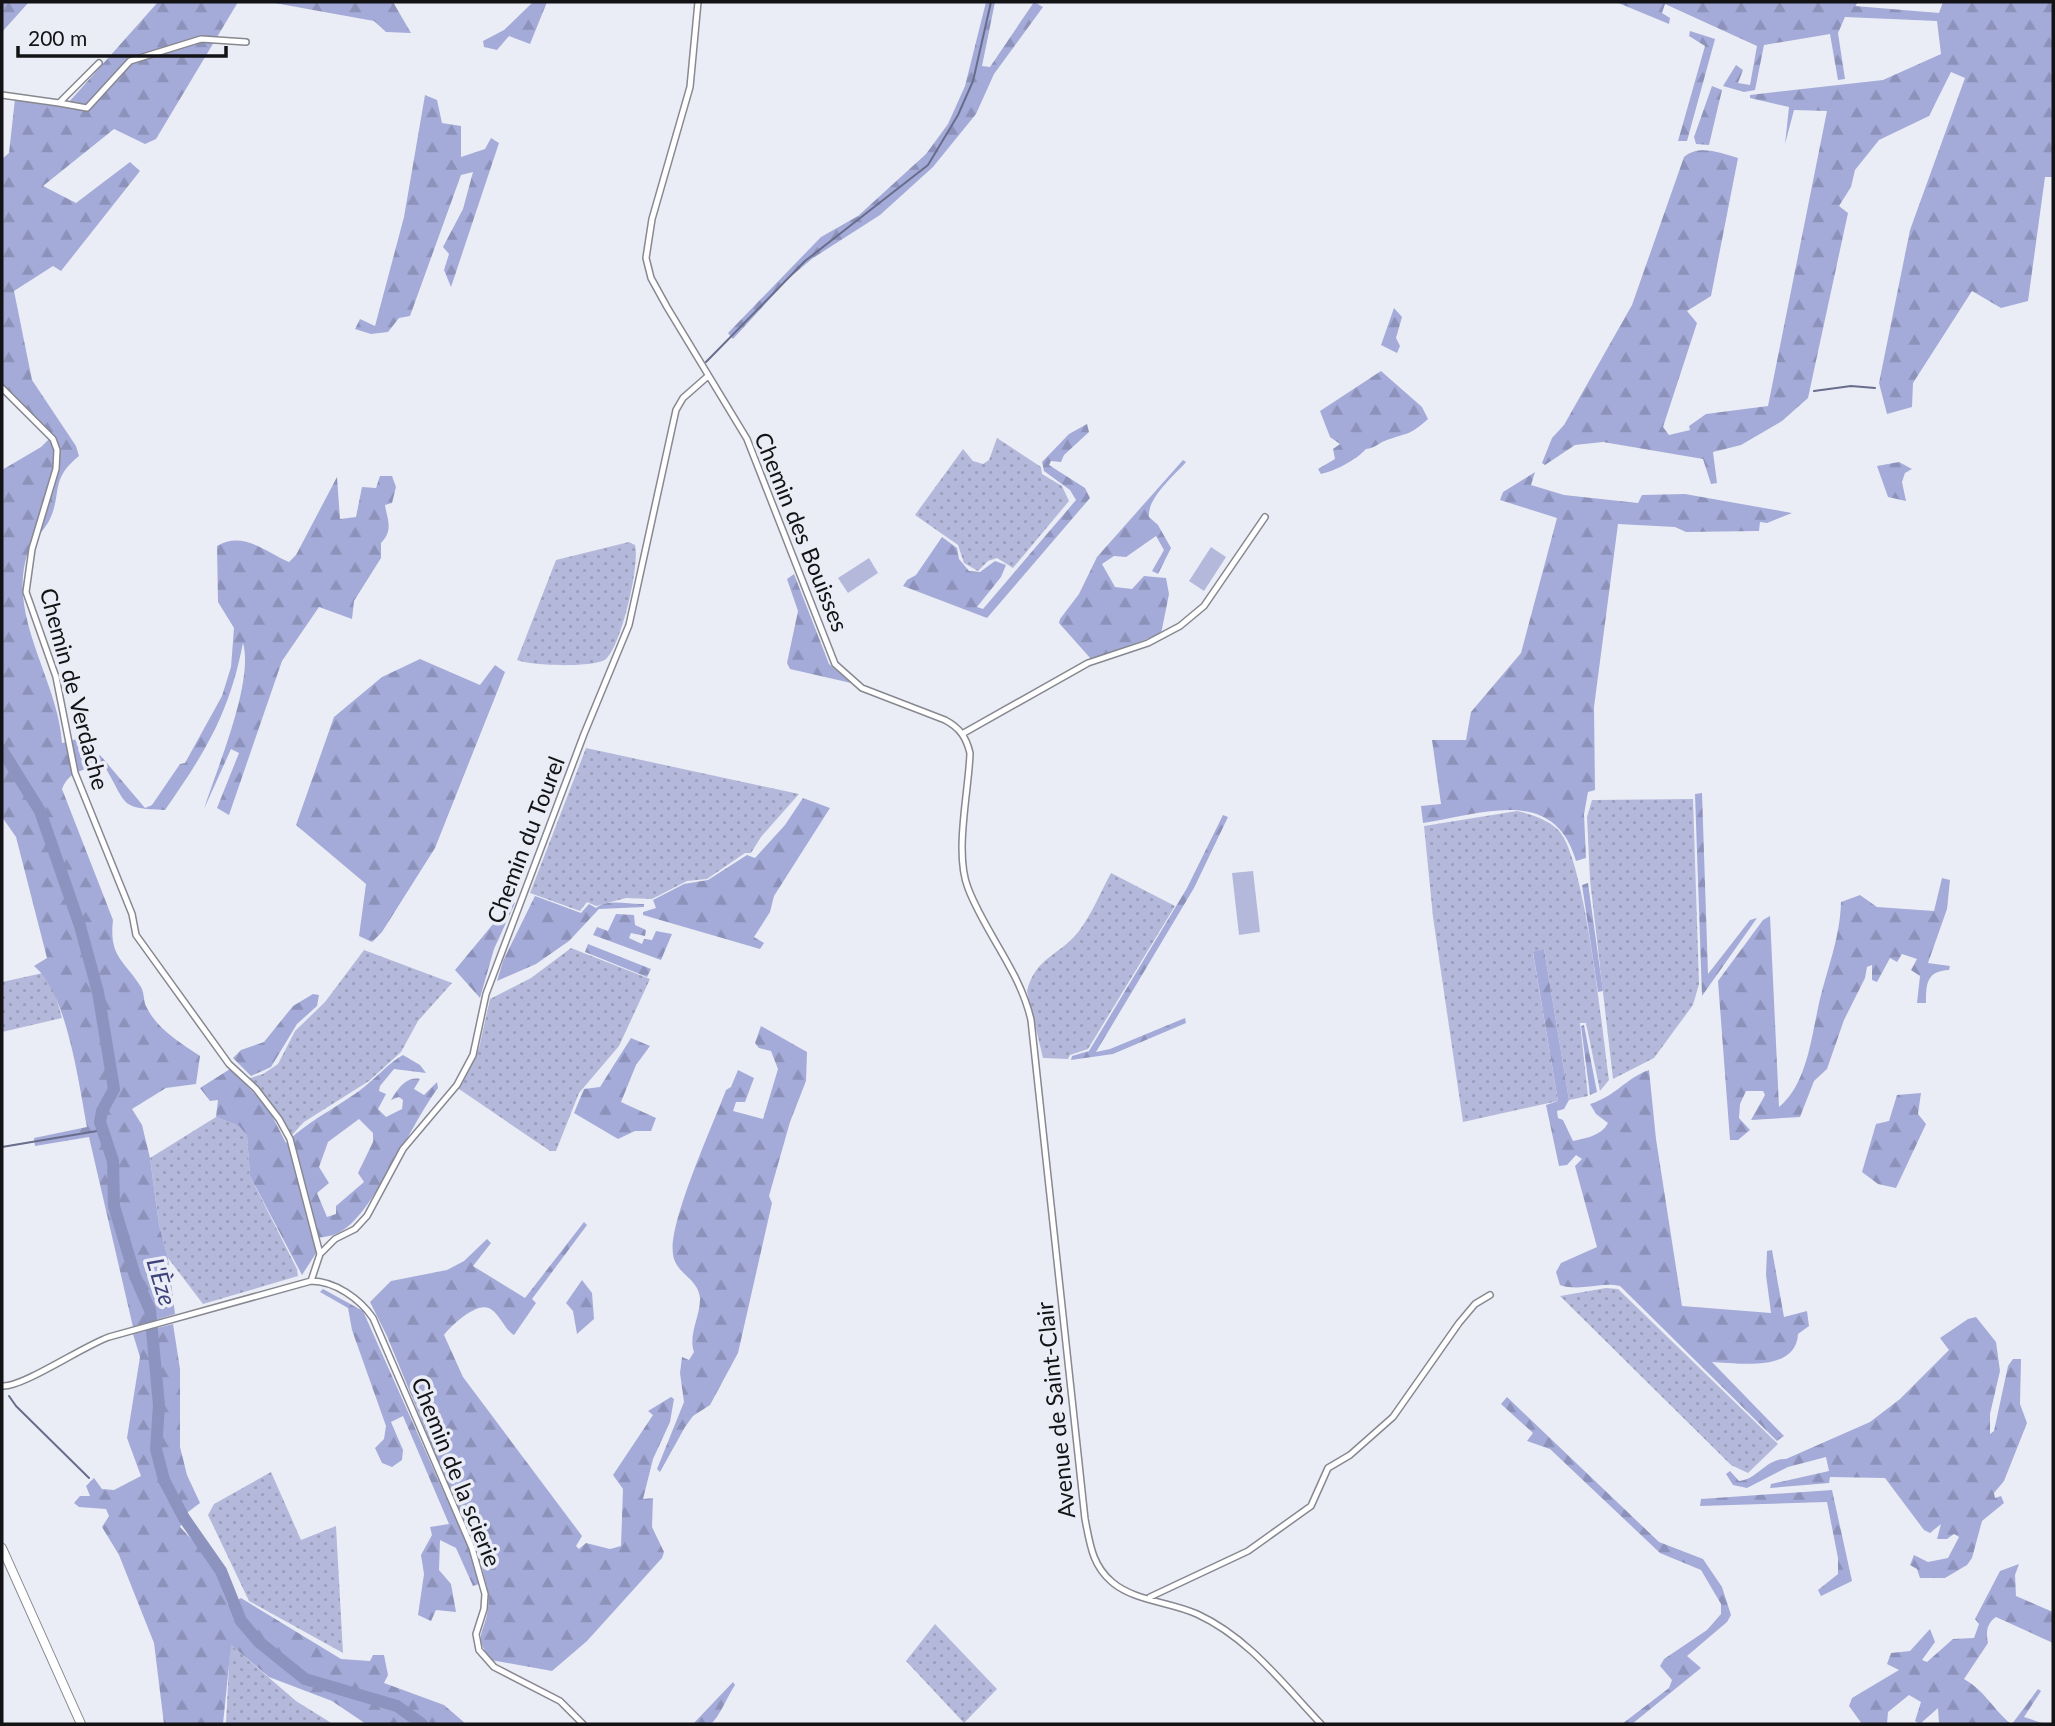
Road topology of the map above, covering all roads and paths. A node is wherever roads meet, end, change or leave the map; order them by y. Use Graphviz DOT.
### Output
graph roads {
  1 [pos="698,2"];
  2 [pos="246,42"];
  3 [pos="99,63"];
  4 [pos="2,95"];
  5 [pos="59,103"];
  6 [pos="708,376"];
  7 [pos="2,388"];
  8 [pos="1265,517"];
  9 [pos="962,734"];
  10 [pos="320,1254"];
  11 [pos="311,1281"];
  12 [pos="1490,1295"];
  13 [pos="2,1386"];
  14 [pos="2,1548"];
  15 [pos="1150,1598"];
  16 [pos="81,1724"];
  17 [pos="583,1724"];
  18 [pos="1321,1724"];
  1 -- 6 [label="street, Chemin des Bouisses"];
  2 -- 5 [label="street"];
  3 -- 5 [label="street"];
  4 -- 5 [label="street"];
  6 -- 9 [label="street, Chemin des Bouisses"];
  6 -- 10 [label="street, Chemin du Tourel"];
  7 -- 10 [label="street, Chemin de Verdache"];
  8 -- 9 [label="street"];
  9 -- 15 [label="street, Avenue de Saint-Clair"];
  10 -- 11 [label="street"];
  11 -- 13 [label="street"];
  11 -- 17 [label="street, Chemin de la scierie"];
  12 -- 15 [label="street"];
  14 -- 16 [label="main road"];
  15 -- 18 [label="street, Avenue de Saint-Clair"];
}
